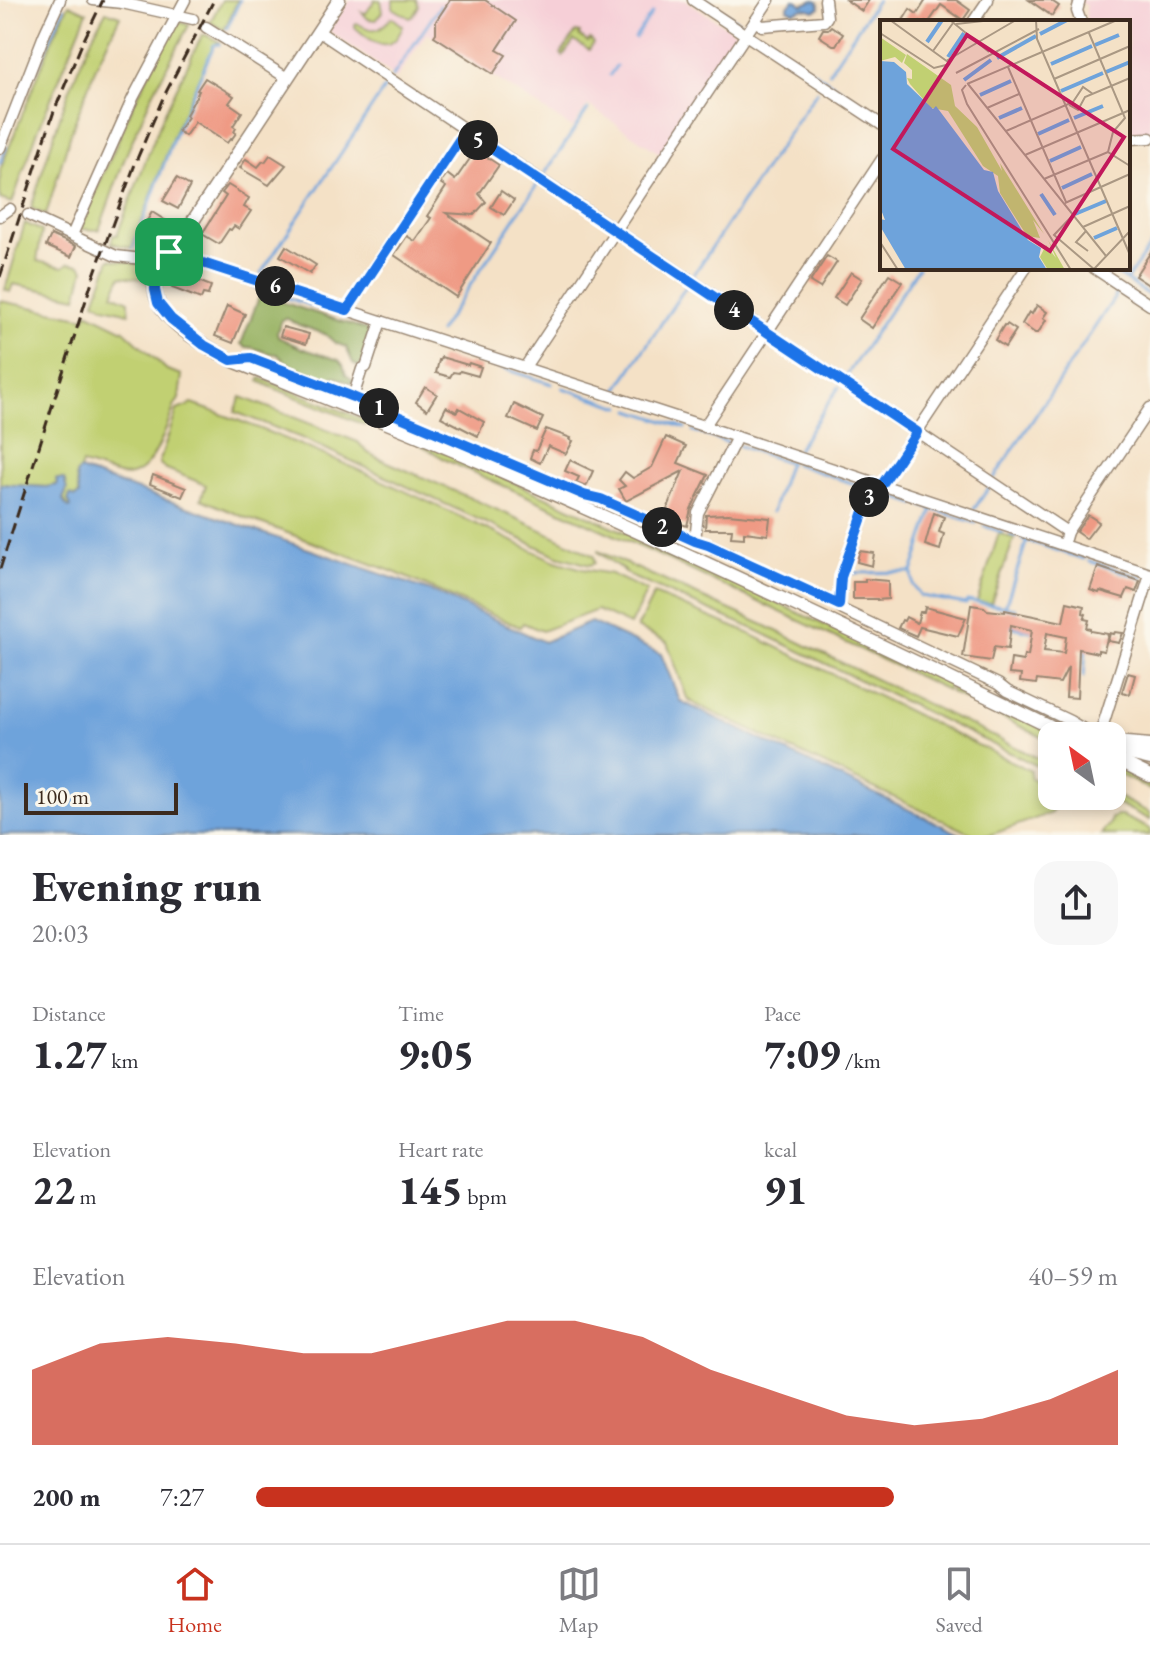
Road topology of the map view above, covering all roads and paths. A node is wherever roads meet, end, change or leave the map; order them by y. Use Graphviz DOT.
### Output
graph roads {
  1 [pos="60,0"];
  2 [pos="93,0"];
  3 [pos="185,0"];
  4 [pos="339,0"];
  5 [pos="693,0"];
  6 [pos="769,0"];
  7 [pos="825,0"];
  8 [pos="988,0"];
  9 [pos="1080,0"];
  10 [pos="176,15"];
  11 [pos="193,19"];
  12 [pos="974,20"];
  13 [pos="1080,20"];
  14 [pos="206,27"];
  15 [pos="750,28"];
  16 [pos="318,31"];
  17 [pos="287,78"];
  18 [pos="880,124"];
  19 [pos="465,131"];
  20 [pos="1150,138"];
  21 [pos="1130,139"];
  22 [pos="0,148"];
  23 [pos="880,162"];
  24 [pos="0,205"];
  25 [pos="28,215"];
  26 [pos="0,216"];
  27 [pos="615,231"];
  28 [pos="72,235"];
  29 [pos="165,257"];
  30 [pos="1025,270"];
  31 [pos="1097,270"];
  32 [pos="1150,305"];
  33 [pos="347,310"];
  34 [pos="381,321"];
  35 [pos="766,332"];
  36 [pos="231,360"];
  37 [pos="525,367"];
  38 [pos="353,397"];
  39 [pos="1150,408"];
  40 [pos="704,427"];
  41 [pos="917,432"];
  42 [pos="737,437"];
  43 [pos="878,484"];
  44 [pos="1067,532"];
  45 [pos="695,541"];
  46 [pos="1064,545"];
  47 [pos="1150,574"];
  48 [pos="839,605"];
  49 [pos="1040,722"];
  50 [pos="1083,722"];
  51 [pos="1108,722"];
  52 [pos="1126,742"];
  53 [pos="1150,744"];
  54 [pos="1150,751"];
  55 [pos="1126,752"];
  56 [pos="1126,755"];
  57 [pos="1150,760"];
  58 [pos="1126,761"];
  59 [pos="1150,776"];
  1 -- 22 [label="street"];
  2 -- 10 [label="street"];
  3 -- 10 [label="street"];
  4 -- 16 [label="street"];
  5 -- 15 [label="street"];
  6 -- 15 [label="street"];
  7 -- 15 [label="street"];
  8 -- 12 [label="street"];
  9 -- 13 [label="street"];
  10 -- 11 [label="street"];
  10 -- 28 [label="street"];
  14 -- 17 [label="street"];
  15 -- 18 [label="street"];
  15 -- 27 [label="street"];
  16 -- 17 [label="street"];
  16 -- 19 [label="street"];
  17 -- 29 [label="street"];
  19 -- 27 [label="street"];
  19 -- 33 [label="street"];
  20 -- 21 [label="street"];
  23 -- 35 [label="street"];
  24 -- 26 [label="street"];
  25 -- 28 [label="street"];
  27 -- 35 [label="street"];
  27 -- 37 [label="street"];
  28 -- 29 [label="street"];
  29 -- 33 [label="street"];
  29 -- 36 [label="street"];
  30 -- 41 [label="street"];
  31 -- 32 [label="street"];
  33 -- 34 [label="street"];
  34 -- 37 [label="street"];
  34 -- 38 [label="street"];
  35 -- 40 [label="street"];
  35 -- 41 [label="street"];
  36 -- 38 [label="street"];
  36 -- 49 [label="street"];
  37 -- 40 [label="street"];
  38 -- 45 [label="street"];
  39 -- 44 [label="street"];
  40 -- 42 [label="street"];
  41 -- 43 [label="street"];
  41 -- 44 [label="street"];
  42 -- 43 [label="street"];
  42 -- 45 [label="street"];
  43 -- 46 [label="street"];
  43 -- 48 [label="street"];
  44 -- 46 [label="street"];
  45 -- 48 [label="street"];
  46 -- 47 [label="street"];
  47 -- 51 [label="street"];
  48 -- 50 [label="street"];
  52 -- 53 [label="street"];
  54 -- 55 [label="street"];
  56 -- 57 [label="street"];
  58 -- 59 [label="street"];
}
